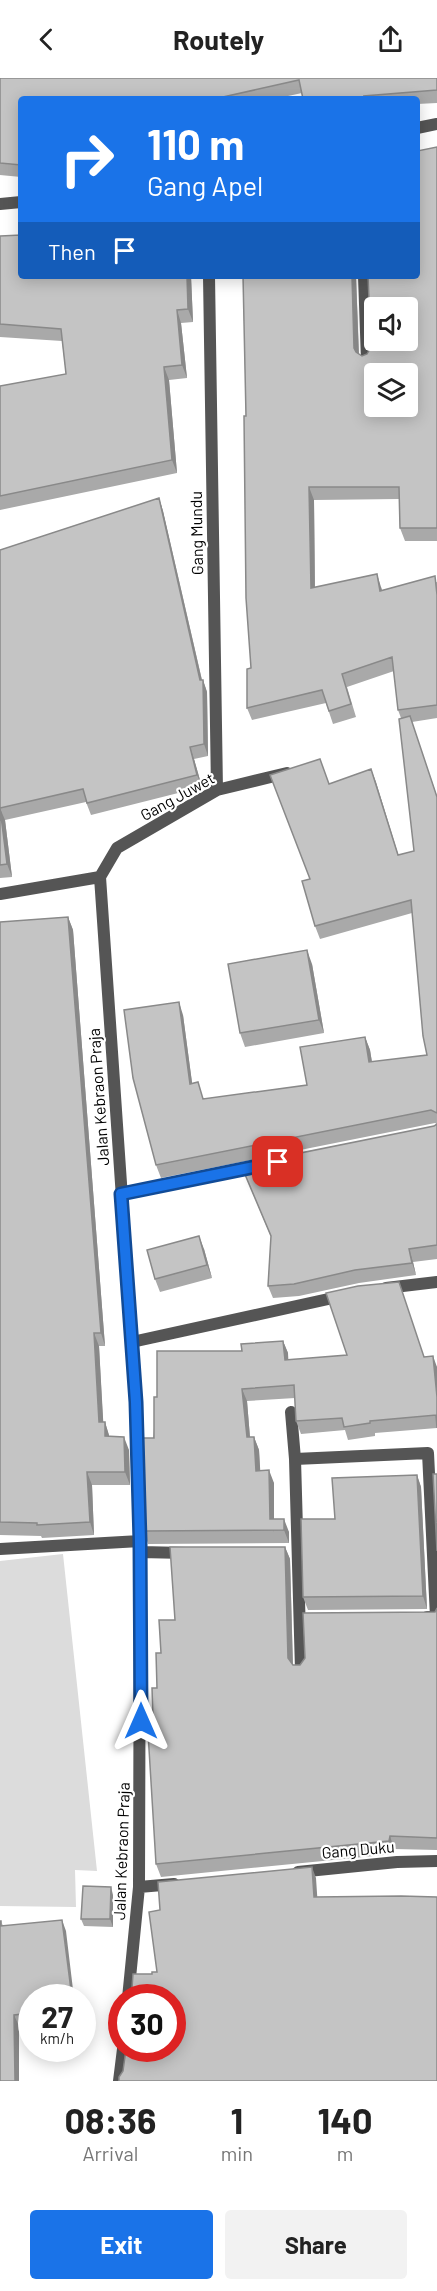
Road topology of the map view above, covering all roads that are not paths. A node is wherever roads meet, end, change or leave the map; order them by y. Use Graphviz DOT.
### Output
graph roads {
  1 [pos="437,124"];
  2 [pos="420,127"];
  3 [pos="18,202"];
  4 [pos="0,204"];
  5 [pos="209,279"];
  6 [pos="364,279"];
  7 [pos="368,360"];
  8 [pos="294,771"];
  9 [pos="217,790"];
  10 [pos="100,877"];
  11 [pos="0,894"];
  12 [pos="266,1164"];
  13 [pos="121,1194"];
  14 [pos="437,1282"];
  15 [pos="372,1290"];
  16 [pos="350,1294"];
  17 [pos="132,1342"];
  18 [pos="291,1412"];
  19 [pos="295,1459"];
  20 [pos="140,1547"];
  21 [pos="0,1549"];
  22 [pos="195,1552"];
  23 [pos="413,1617"];
  24 [pos="436,1617"];
  25 [pos="301,1670"];
  26 [pos="437,1861"];
  27 [pos="280,1873"];
  28 [pos="186,1882"];
  29 [pos="139,1887"];
  30 [pos="129,1984"];
  31 [pos="121,2062"];
  32 [pos="119,2081"];
  1 -- 2 [label="street"];
  3 -- 4 [label="street"];
  5 -- 9 [label="street, Gang Mundu"];
  6 -- 7 [label="street"];
  8 -- 9 [label="street, Gang Juwet"];
  9 -- 10 [label="street, Gang Juwet"];
  10 -- 11 [label="street"];
  10 -- 13 [label="street, Jalan Kebraon Praja"];
  12 -- 13 [label="street"];
  13 -- 17 [label="street, Jalan Kebraon Praja"];
  14 -- 15 [label="street"];
  16 -- 17 [label="street"];
  17 -- 20 [label="street, Jalan Kebraon Praja"];
  18 -- 19 [label="street"];
  19 -- 24 [label="street"];
  19 -- 25 [label="street"];
  20 -- 21 [label="street"];
  20 -- 22 [label="street"];
  20 -- 29 [label="street, Jalan Kebraon Praja"];
  23 -- 24 [label="street"];
  26 -- 27 [label="street, Gang Duku"];
  28 -- 29 [label="street"];
  29 -- 30 [label="street, Jalan Kebraon Praja"];
  31 -- 32 [label="street"];
}
